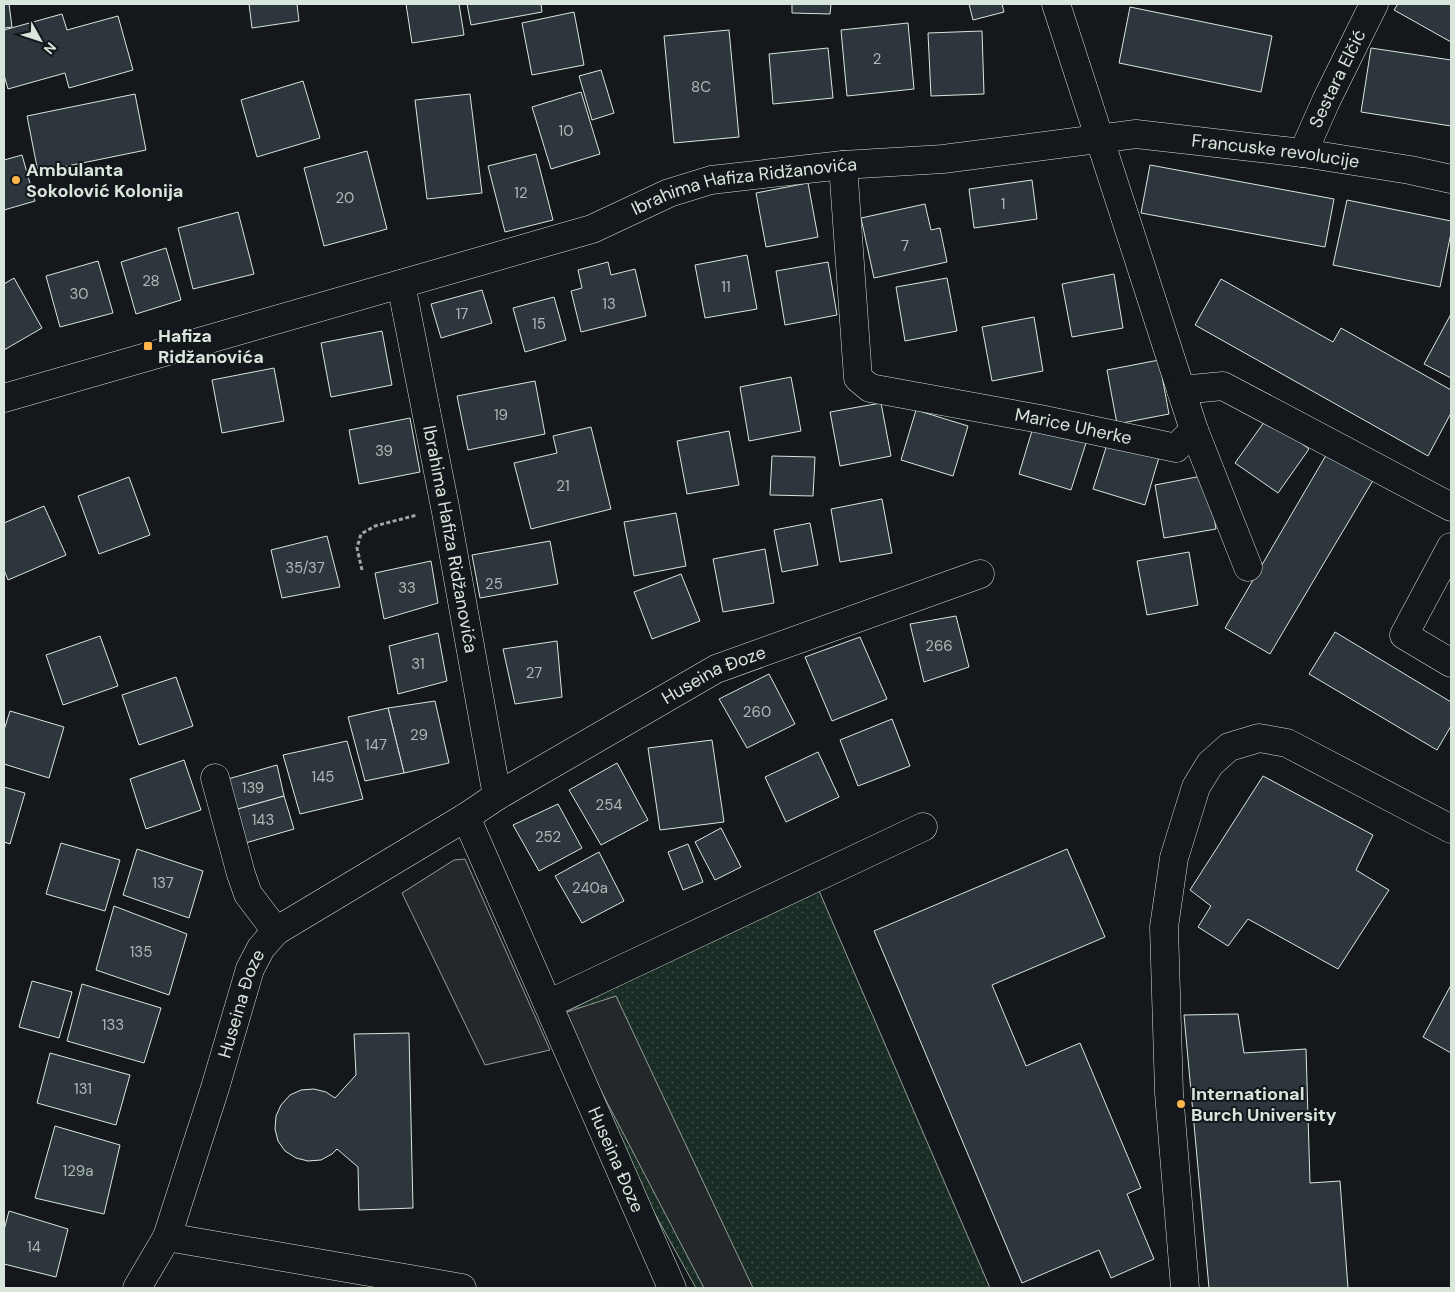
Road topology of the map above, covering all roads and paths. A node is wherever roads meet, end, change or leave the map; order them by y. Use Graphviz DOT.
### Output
graph roads {
  1 [pos="1056,4"];
  2 [pos="1374,4"];
  3 [pos="1098,139"];
  4 [pos="1304,153"];
  5 [pos="843,165"];
  6 [pos="1451,179"];
  7 [pos="401,284"];
  8 [pos="1181,390"];
  9 [pos="4,398"];
  10 [pos="1194,430"];
  11 [pos="1451,507"];
  12 [pos="446,512"];
  13 [pos="1451,548"];
  14 [pos="1248,567"];
  15 [pos="362,570"];
  16 [pos="980,574"];
  17 [pos="1451,663"];
  18 [pos="215,778"];
  19 [pos="497,796"];
  20 [pos="466,817"];
  21 [pos="923,827"];
  22 [pos="1451,829"];
  23 [pos="276,931"];
  24 [pos="548,1004"];
  25 [pos="167,1236"];
  26 [pos="137,1288"];
  27 [pos="462,1288"];
  28 [pos="672,1288"];
  29 [pos="1185,1288"];
  1 -- 3 [label="street"];
  2 -- 4 [label="street, Sestara Elčić"];
  3 -- 4 [label="street, Francuske revolucije"];
  3 -- 5 [label="street, Ibrahima Hafiza Ridžanovića"];
  3 -- 8 [label="street"];
  4 -- 6 [label="street, Francuske revolucije"];
  5 -- 7 [label="street, Ibrahima Hafiza Ridžanovića"];
  5 -- 10 [label="street, Marice Uherke"];
  7 -- 9 [label="street, Ibrahima Hafiza Ridžanovića"];
  7 -- 12 [label="street, Ibrahima Hafiza Ridžanovića"];
  8 -- 10 [label="street"];
  8 -- 11 [label="street"];
  10 -- 14 [label="street"];
  12 -- 15 [label="path"];
  12 -- 19 [label="street, Ibrahima Hafiza Ridžanovića"];
  13 -- 17 [label="street"];
  16 -- 19 [label="street, Huseina Đoze"];
  18 -- 23 [label="street"];
  19 -- 20 [label="street, Huseina Đoze"];
  20 -- 23 [label="street, Huseina Đoze"];
  20 -- 24 [label="street, Huseina Đoze"];
  21 -- 24 [label="street"];
  22 -- 29 [label="street"];
  23 -- 25 [label="street, Huseina Đoze"];
  24 -- 28 [label="street, Huseina Đoze"];
  25 -- 26 [label="street, Huseina Đoze"];
  25 -- 27 [label="street"];
}
